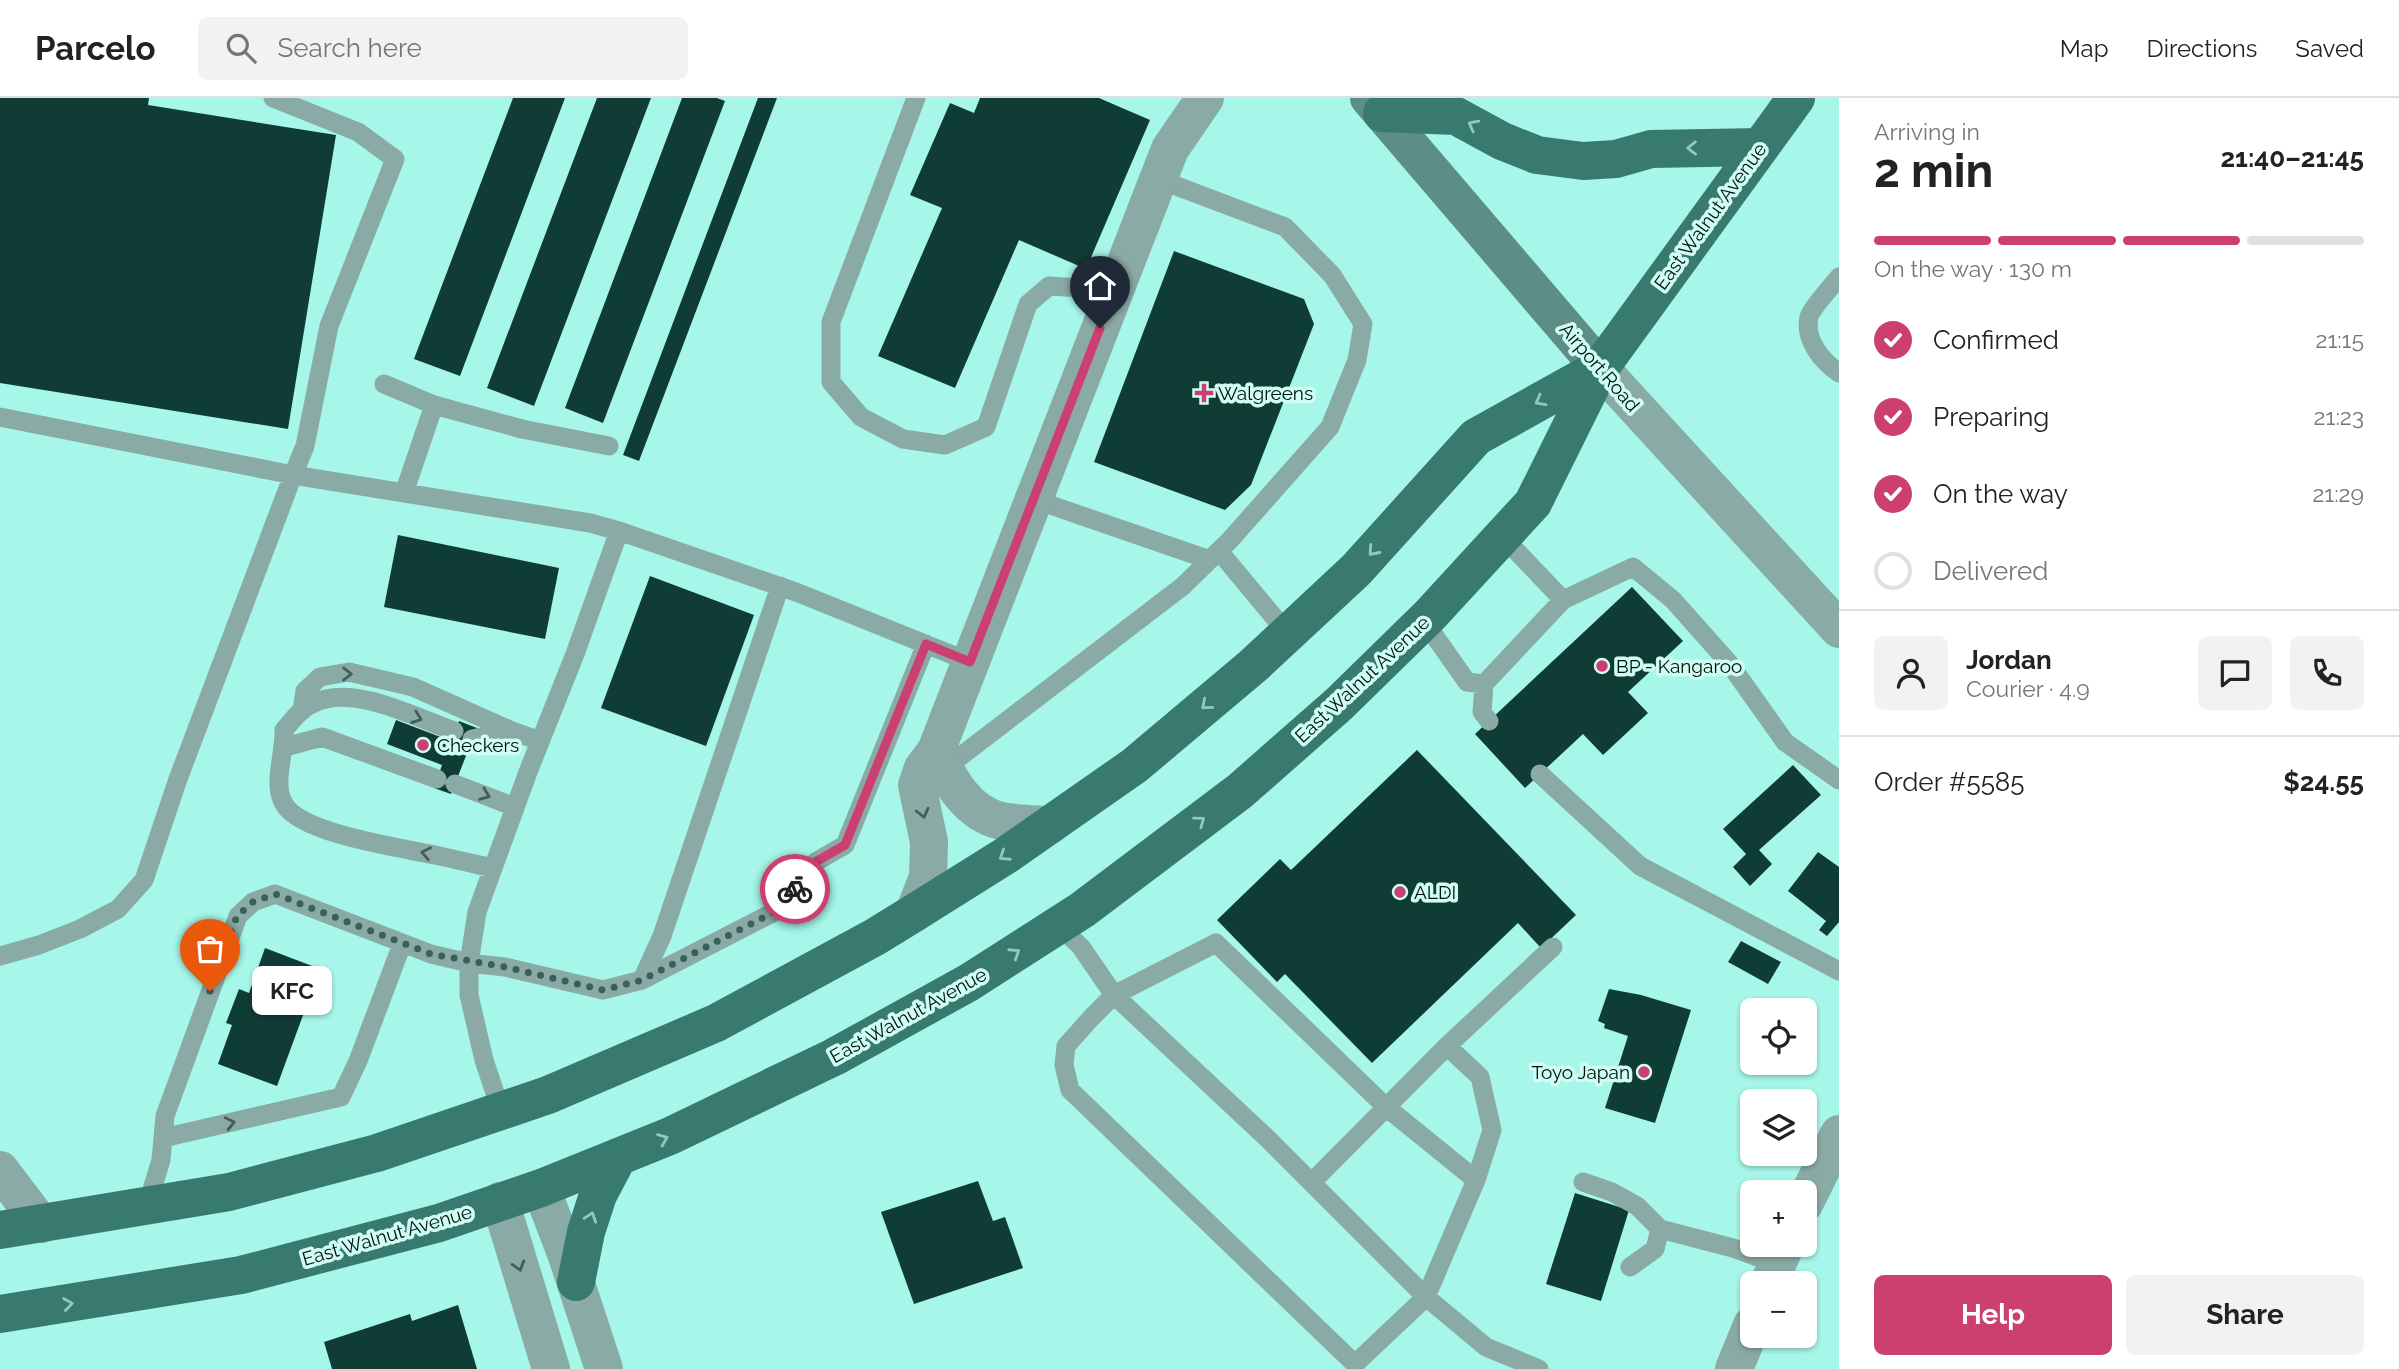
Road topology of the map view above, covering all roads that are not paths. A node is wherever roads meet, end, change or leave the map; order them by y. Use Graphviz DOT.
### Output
graph roads {
  1 [pos="273,98"];
  2 [pos="916,98"];
  3 [pos="1205,98"];
  4 [pos="1790,102"];
  5 [pos="1376,105"];
  6 [pos="1760,146"];
  7 [pos="1158,179"];
  8 [pos="1839,276"];
  9 [pos="1112,296"];
  10 [pos="1600,368"];
  11 [pos="1839,373"];
  12 [pos="384,384"];
  13 [pos="434,405"];
  14 [pos="0,417"];
  15 [pos="609,446"];
  16 [pos="293,475"];
  17 [pos="404,493"];
  18 [pos="1033,499"];
  19 [pos="618,531"];
  20 [pos="1502,537"];
  21 [pos="1214,555"];
  22 [pos="780,586"];
  23 [pos="1563,600"];
  24 [pos="1424,621"];
  25 [pos="1839,629"];
  26 [pos="1288,634"];
  27 [pos="926,644"];
  28 [pos="970,662"];
  29 [pos="1484,684"];
  30 [pos="302,711"];
  31 [pos="1489,721"];
  32 [pos="512,732"];
  33 [pos="540,741"];
  34 [pos="285,747"];
  35 [pos="940,760"];
  36 [pos="1540,774"];
  37 [pos="1839,780"];
  38 [pos="515,807"];
  39 [pos="1050,825"];
  40 [pos="493,868"];
  41 [pos="914,913"];
  42 [pos="1058,925"];
  43 [pos="402,944"];
  44 [pos="1553,947"];
  45 [pos="0,956"];
  46 [pos="469,962"];
  47 [pos="1839,971"];
  48 [pos="642,980"];
  49 [pos="1114,995"];
  50 [pos="1447,1045"];
  51 [pos="1386,1107"];
  52 [pos="501,1111"];
  53 [pos="1839,1134"];
  54 [pos="163,1138"];
  55 [pos="618,1157"];
  56 [pos="0,1170"];
  57 [pos="1476,1180"];
  58 [pos="1816,1180"];
  59 [pos="1311,1182"];
  60 [pos="1583,1182"];
  61 [pos="541,1188"];
  62 [pos="500,1201"];
  63 [pos="147,1206"];
  64 [pos="41,1224"];
  65 [pos="1660,1229"];
  66 [pos="0,1230"];
  67 [pos="1777,1264"];
  68 [pos="1630,1267"];
  69 [pos="576,1282"];
  70 [pos="1426,1297"];
  71 [pos="0,1314"];
  72 [pos="1743,1348"];
  73 [pos="551,1369"];
  74 [pos="604,1369"];
  75 [pos="1539,1369"];
  76 [pos="1734,1369"];
  1 -- 16 [label="lane"];
  2 -- 9 [label="lane"];
  3 -- 7 [label="street"];
  4 -- 6 [label="main road, East Walnut Avenue"];
  6 -- 5 [label="main road, one-way"];
  5 -- 10 [label="main road, Airport Road"];
  6 -- 10 [label="main road, East Walnut Avenue"];
  7 -- 9 [label="street"];
  7 -- 21 [label="lane"];
  8 -- 11 [label="lane"];
  9 -- 18 [label="street"];
  10 -- 20 [label="main road, East Walnut Avenue"];
  10 -- 25 [label="street, Airport Road"];
  10 -- 26 [label="main road, East Walnut Avenue, one-way"];
  12 -- 13 [label="lane"];
  13 -- 15 [label="lane"];
  13 -- 17 [label="lane"];
  14 -- 16 [label="lane"];
  16 -- 17 [label="lane"];
  16 -- 45 [label="lane"];
  17 -- 19 [label="lane"];
  18 -- 21 [label="lane"];
  18 -- 28 [label="street"];
  19 -- 22 [label="lane"];
  19 -- 33 [label="lane"];
  20 -- 23 [label="lane"];
  20 -- 24 [label="main road, East Walnut Avenue"];
  21 -- 26 [label="lane"];
  21 -- 35 [label="lane"];
  22 -- 27 [label="lane"];
  22 -- 48 [label="lane"];
  23 -- 29 [label="lane"];
  23 -- 37 [label="lane"];
  24 -- 29 [label="lane"];
  42 -- 24 [label="main road, East Walnut Avenue, one-way"];
  26 -- 39 [label="main road, East Walnut Avenue, one-way"];
  27 -- 28 [label="lane"];
  27 -- 48 [label="lane"];
  28 -- 35 [label="street"];
  29 -- 31 [label="lane"];
  30 -- 32 [label="lane, one-way"];
  30 -- 32 [label="lane, one-way"];
  30 -- 34 [label="lane"];
  32 -- 33 [label="lane"];
  33 -- 38 [label="lane"];
  34 -- 38 [label="lane, one-way"];
  40 -- 34 [label="lane, one-way"];
  35 -- 39 [label="street"];
  35 -- 41 [label="street, one-way"];
  36 -- 47 [label="lane"];
  38 -- 40 [label="lane"];
  39 -- 41 [label="main road, East Walnut Avenue, one-way"];
  40 -- 46 [label="lane"];
  41 -- 52 [label="main road, East Walnut Avenue"];
  42 -- 49 [label="lane"];
  55 -- 42 [label="main road, East Walnut Avenue, one-way"];
  43 -- 46 [label="lane"];
  54 -- 43 [label="lane, one-way"];
  43 -- 54 [label="lane"];
  44 -- 50 [label="lane"];
  46 -- 48 [label="lane"];
  46 -- 52 [label="lane"];
  49 -- 51 [label="lane"];
  49 -- 59 [label="lane"];
  49 -- 70 [label="lane"];
  50 -- 51 [label="lane"];
  50 -- 57 [label="lane"];
  51 -- 57 [label="lane"];
  51 -- 59 [label="lane"];
  52 -- 63 [label="main road, East Walnut Avenue"];
  53 -- 58 [label="street"];
  54 -- 63 [label="lane"];
  55 -- 61 [label="main road, East Walnut Avenue"];
  69 -- 55 [label="main road, one-way"];
  56 -- 64 [label="street"];
  57 -- 70 [label="lane"];
  59 -- 70 [label="lane"];
  60 -- 65 [label="lane"];
  61 -- 62 [label="main road, East Walnut Avenue"];
  61 -- 69 [label="street"];
  71 -- 62 [label="main road, East Walnut Avenue, one-way"];
  62 -- 73 [label="street, one-way"];
  63 -- 64 [label="main road, East Walnut Avenue"];
  64 -- 66 [label="main road, East Walnut Avenue"];
  65 -- 67 [label="lane"];
  65 -- 68 [label="lane"];
  69 -- 74 [label="street"];
  70 -- 75 [label="lane"];
  72 -- 76 [label="street"];
}
